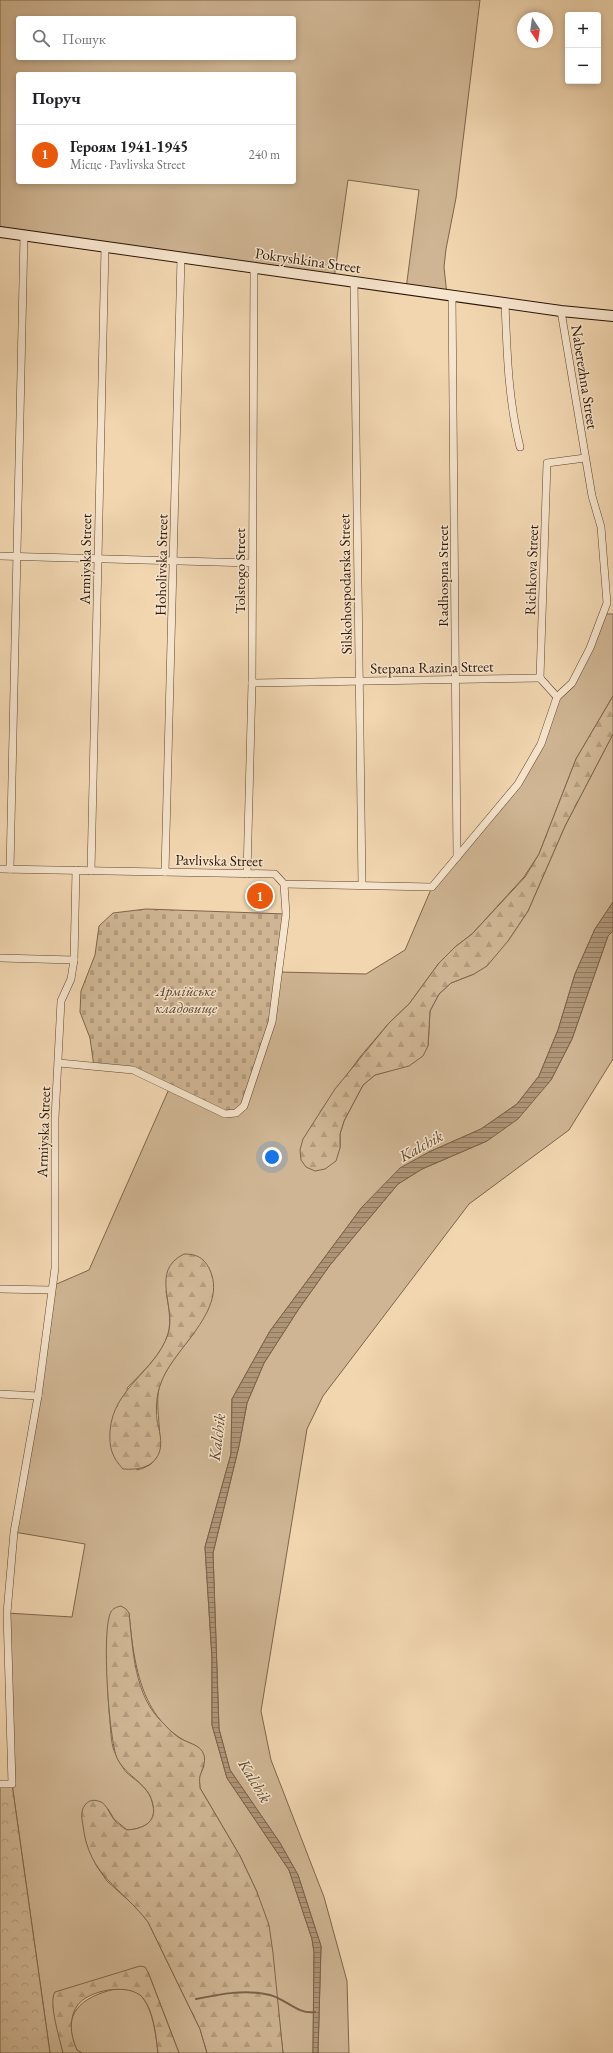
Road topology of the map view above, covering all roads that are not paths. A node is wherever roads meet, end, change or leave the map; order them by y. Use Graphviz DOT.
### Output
graph roads {
  1 [pos="0,232"];
  2 [pos="24,235"];
  3 [pos="105,247"];
  4 [pos="181,258"];
  5 [pos="254,268"];
  6 [pos="354,282"];
  7 [pos="452,296"];
  8 [pos="505,303"];
  9 [pos="561,311"];
  10 [pos="613,316"];
  11 [pos="520,446"];
  12 [pos="585,458"];
  13 [pos="0,556"];
  14 [pos="18,556"];
  15 [pos="98,559"];
  16 [pos="174,561"];
  17 [pos="252,563"];
  18 [pos="540,678"];
  19 [pos="456,679"];
  20 [pos="359,681"];
  21 [pos="252,683"];
  22 [pos="557,697"];
  23 [pos="457,857"];
  24 [pos="0,869"];
  25 [pos="10,869"];
  26 [pos="76,870"];
  27 [pos="91,871"];
  28 [pos="165,872"];
  29 [pos="247,874"];
  30 [pos="284,884"];
  31 [pos="362,886"];
  32 [pos="0,958"];
  33 [pos="74,960"];
  34 [pos="59,1063"];
  35 [pos="0,1289"];
  36 [pos="51,1290"];
  37 [pos="0,1394"];
  38 [pos="38,1396"];
  39 [pos="0,1784"];
  1 -- 2 [label="street, Pokryshkina Street"];
  2 -- 3 [label="street, Pokryshkina Street"];
  2 -- 14 [label="street"];
  3 -- 4 [label="street, Pokryshkina Street"];
  3 -- 15 [label="street, Armiyska Street"];
  4 -- 5 [label="street, Pokryshkina Street"];
  4 -- 16 [label="street, Hoholivska Street"];
  5 -- 6 [label="street, Pokryshkina Street"];
  5 -- 17 [label="street, Tolstogo Street"];
  6 -- 7 [label="street, Pokryshkina Street"];
  6 -- 20 [label="street, Silskohospodarska Street"];
  7 -- 8 [label="street, Pokryshkina Street"];
  7 -- 19 [label="street, Radhospna Street"];
  8 -- 9 [label="street, Pokryshkina Street"];
  8 -- 11 [label="street"];
  9 -- 10 [label="street, Pokryshkina Street"];
  9 -- 12 [label="street, Naberezhna Street"];
  12 -- 18 [label="street, Richkova Street"];
  12 -- 22 [label="street, Naberezhna Street"];
  13 -- 14 [label="street"];
  14 -- 15 [label="street"];
  14 -- 25 [label="street"];
  15 -- 16 [label="street"];
  15 -- 27 [label="street, Armiyska Street"];
  16 -- 17 [label="street"];
  16 -- 28 [label="street, Hoholivska Street"];
  17 -- 21 [label="street, Tolstogo Street"];
  18 -- 19 [label="street, Stepana Razina Street"];
  18 -- 22 [label="street"];
  19 -- 20 [label="street, Stepana Razina Street"];
  19 -- 23 [label="street, Radhospna Street"];
  20 -- 21 [label="street, Stepana Razina Street"];
  20 -- 31 [label="street, Silskohospodarska Street"];
  21 -- 29 [label="street, Tolstogo Street"];
  22 -- 23 [label="street, Naberezhna Street"];
  23 -- 31 [label="street"];
  24 -- 25 [label="street, Pavlivska Street"];
  25 -- 26 [label="street, Pavlivska Street"];
  26 -- 27 [label="street, Pavlivska Street"];
  26 -- 33 [label="street, Armiyska Street"];
  27 -- 28 [label="street, Pavlivska Street"];
  28 -- 29 [label="street, Pavlivska Street"];
  29 -- 30 [label="street, Pavlivska Street"];
  30 -- 31 [label="street"];
  30 -- 34 [label="street"];
  32 -- 33 [label="street"];
  33 -- 34 [label="street, Armiyska Street"];
  34 -- 36 [label="street, Armiyska Street"];
  35 -- 36 [label="street"];
  36 -- 38 [label="street, Armiyska Street"];
  37 -- 38 [label="street"];
  38 -- 39 [label="street, Armiyska Street"];
}
